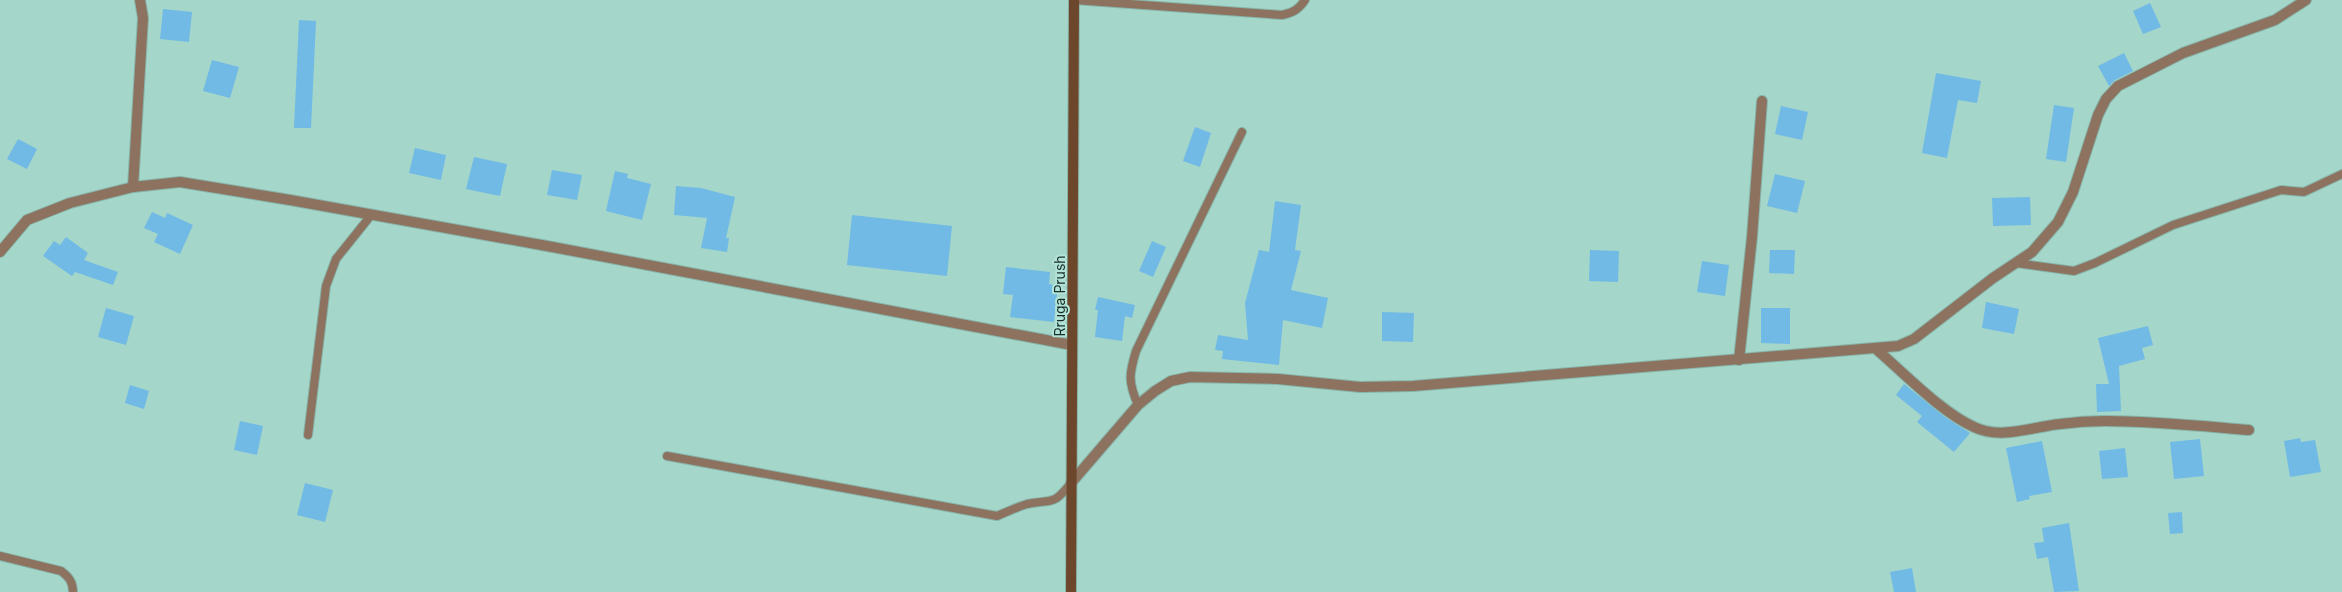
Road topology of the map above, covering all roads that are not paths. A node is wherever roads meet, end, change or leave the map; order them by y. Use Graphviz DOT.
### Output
graph roads {
  1 [pos="140,0"];
  2 [pos="1074,0"];
  3 [pos="1305,0"];
  4 [pos="2306,0"];
  5 [pos="1762,101"];
  6 [pos="1242,132"];
  7 [pos="2342,174"];
  8 [pos="133,187"];
  9 [pos="372,214"];
  10 [pos="0,252"];
  11 [pos="2016,263"];
  12 [pos="1072,345"];
  13 [pos="1876,349"];
  14 [pos="1739,360"];
  15 [pos="1138,405"];
  16 [pos="2249,430"];
  17 [pos="308,435"];
  18 [pos="667,456"];
  19 [pos="1071,483"];
  20 [pos="0,556"];
  21 [pos="73,592"];
  22 [pos="1070,592"];
  1 -- 8 [label="street"];
  2 -- 3 [label="lane"];
  2 -- 12 [label="street, Rruga Prush"];
  4 -- 11 [label="street"];
  5 -- 14 [label="street"];
  6 -- 15 [label="lane"];
  7 -- 11 [label="lane"];
  8 -- 9 [label="street"];
  8 -- 10 [label="street"];
  9 -- 12 [label="street"];
  9 -- 17 [label="lane"];
  11 -- 13 [label="street"];
  12 -- 19 [label="street, Rruga Prush"];
  13 -- 14 [label="street"];
  13 -- 16 [label="street"];
  14 -- 15 [label="street"];
  15 -- 19 [label="street"];
  18 -- 19 [label="lane"];
  19 -- 22 [label="street, Rruga Prush"];
  20 -- 21 [label="lane"];
}
